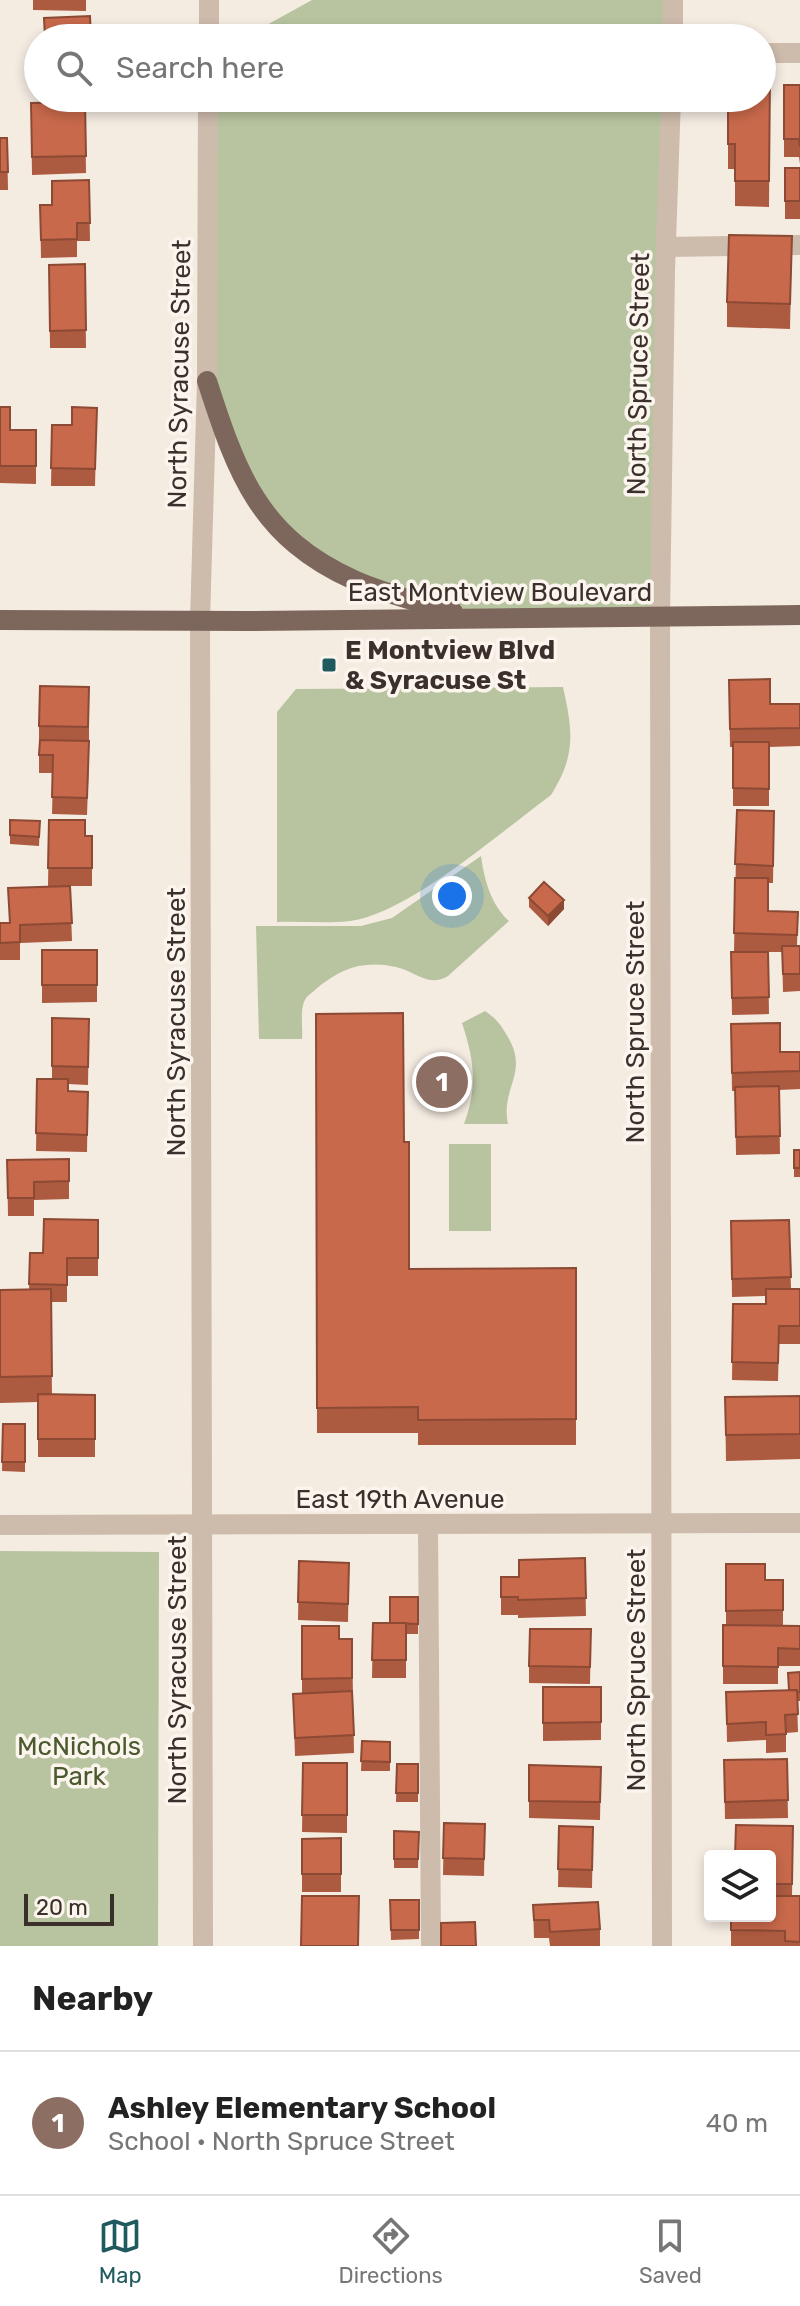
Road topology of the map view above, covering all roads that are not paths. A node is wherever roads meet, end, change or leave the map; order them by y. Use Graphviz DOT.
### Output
graph roads {
  1 [pos="209,0"];
  2 [pos="673,0"];
  3 [pos="209,24"];
  4 [pos="673,24"];
  5 [pos="776,53"];
  6 [pos="800,53"];
  7 [pos="208,112"];
  8 [pos="671,112"];
  9 [pos="800,245"];
  10 [pos="666,247"];
  11 [pos="207,381"];
  12 [pos="800,615"];
  13 [pos="660,617"];
  14 [pos="472,618"];
  15 [pos="0,620"];
  16 [pos="200,621"];
  17 [pos="800,1523"];
  18 [pos="662,1524"];
  19 [pos="0,1525"];
  20 [pos="204,1525"];
  21 [pos="428,1525"];
  22 [pos="203,1946"];
  23 [pos="431,1946"];
  24 [pos="662,1946"];
  1 -- 3 [label="street"];
  2 -- 4 [label="street"];
  5 -- 6 [label="street"];
  7 -- 11 [label="street, North Syracuse Street"];
  8 -- 10 [label="street, North Spruce Street"];
  9 -- 10 [label="street"];
  10 -- 13 [label="street, North Spruce Street"];
  11 -- 14 [label="main road"];
  11 -- 16 [label="street, North Syracuse Street"];
  12 -- 13 [label="main road, East Montview Boulevard"];
  13 -- 14 [label="main road, East Montview Boulevard"];
  13 -- 18 [label="street, North Spruce Street"];
  14 -- 16 [label="main road, East Montview Boulevard"];
  15 -- 16 [label="main road, East Montview Boulevard"];
  16 -- 20 [label="street, North Syracuse Street"];
  17 -- 18 [label="street, East 19th Avenue"];
  18 -- 21 [label="street, East 19th Avenue"];
  18 -- 24 [label="street, North Spruce Street"];
  19 -- 20 [label="street, East 19th Avenue"];
  20 -- 21 [label="street, East 19th Avenue"];
  20 -- 22 [label="street, North Syracuse Street"];
  21 -- 23 [label="street"];
}
